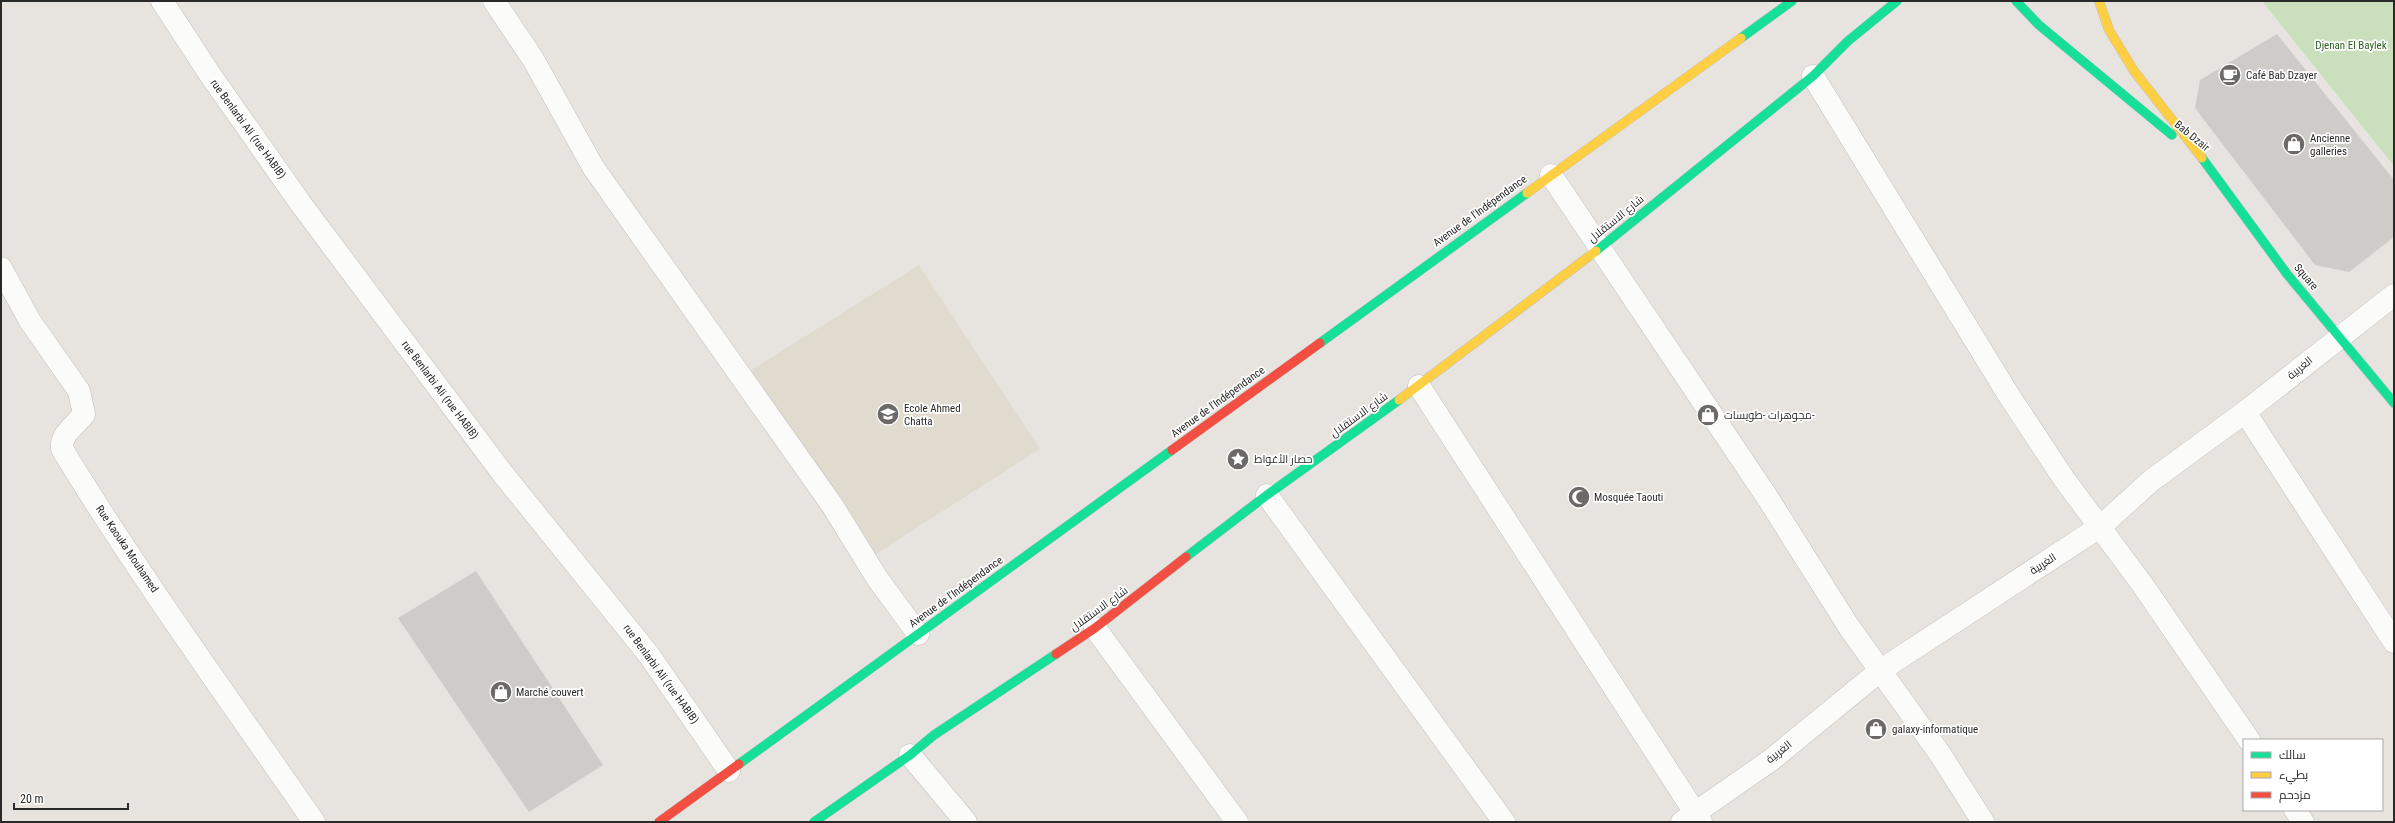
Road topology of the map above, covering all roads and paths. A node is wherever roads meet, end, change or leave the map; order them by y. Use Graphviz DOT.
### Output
graph roads {
  1 [pos="162,1"];
  2 [pos="494,1"];
  3 [pos="1792,1"];
  4 [pos="1897,1"];
  5 [pos="2016,1"];
  6 [pos="2099,1"];
  7 [pos="1813,76"];
  8 [pos="2206,163"];
  9 [pos="1551,175"];
  10 [pos="1599,248"];
  11 [pos="1,268"];
  12 [pos="2394,295"];
  13 [pos="2340,335"];
  14 [pos="1419,386"];
  15 [pos="2394,403"];
  16 [pos="2245,412"];
  17 [pos="1267,495"];
  18 [pos="2101,526"];
  19 [pos="1095,628"];
  20 [pos="918,634"];
  21 [pos="2394,642"];
  22 [pos="1881,670"];
  23 [pos="2248,739"];
  24 [pos="910,755"];
  25 [pos="729,771"];
  26 [pos="2296,811"];
  27 [pos="1693,819"];
  28 [pos="314,822"];
  29 [pos="659,822"];
  30 [pos="814,822"];
  31 [pos="966,822"];
  32 [pos="1237,822"];
  33 [pos="1504,822"];
  34 [pos="1983,822"];
  35 [pos="2303,822"];
  1 -- 25 [label="street, rue Benlarbi Ali (rue HABIB)"];
  2 -- 20 [label="street"];
  3 -- 9 [label="main road, Avenue de l'Indépendance"];
  4 -- 7 [label="main road, شارع الاستقلال"];
  5 -- 8 [label="main road, Bab Dzair"];
  6 -- 8 [label="main road, Bab Dzair"];
  7 -- 10 [label="main road, شارع الاستقلال"];
  7 -- 18 [label="street"];
  8 -- 13 [label="main road, Square"];
  9 -- 10 [label="street"];
  9 -- 20 [label="main road, Avenue de l'Indépendance"];
  10 -- 14 [label="main road, شارع الاستقلال"];
  10 -- 22 [label="street"];
  11 -- 28 [label="street, Rue Kaouka Mouhamed"];
  12 -- 13 [label="street, الغربية"];
  13 -- 15 [label="main road, Square"];
  13 -- 16 [label="street, الغربية"];
  14 -- 17 [label="main road, شارع الاستقلال"];
  14 -- 27 [label="street"];
  16 -- 18 [label="street, الغربية"];
  16 -- 21 [label="street"];
  17 -- 19 [label="main road, شارع الاستقلال"];
  17 -- 33 [label="street"];
  18 -- 22 [label="street, الغربية"];
  18 -- 23 [label="street"];
  19 -- 24 [label="main road, شارع الاستقلال"];
  19 -- 32 [label="street"];
  20 -- 25 [label="main road, Avenue de l'Indépendance"];
  22 -- 27 [label="street, الغربية"];
  22 -- 34 [label="street"];
  24 -- 30 [label="main road, شارع الاستقلال"];
  24 -- 31 [label="street"];
  25 -- 29 [label="main road, Avenue de l'Indépendance"];
  26 -- 35 [label="street"];
}
